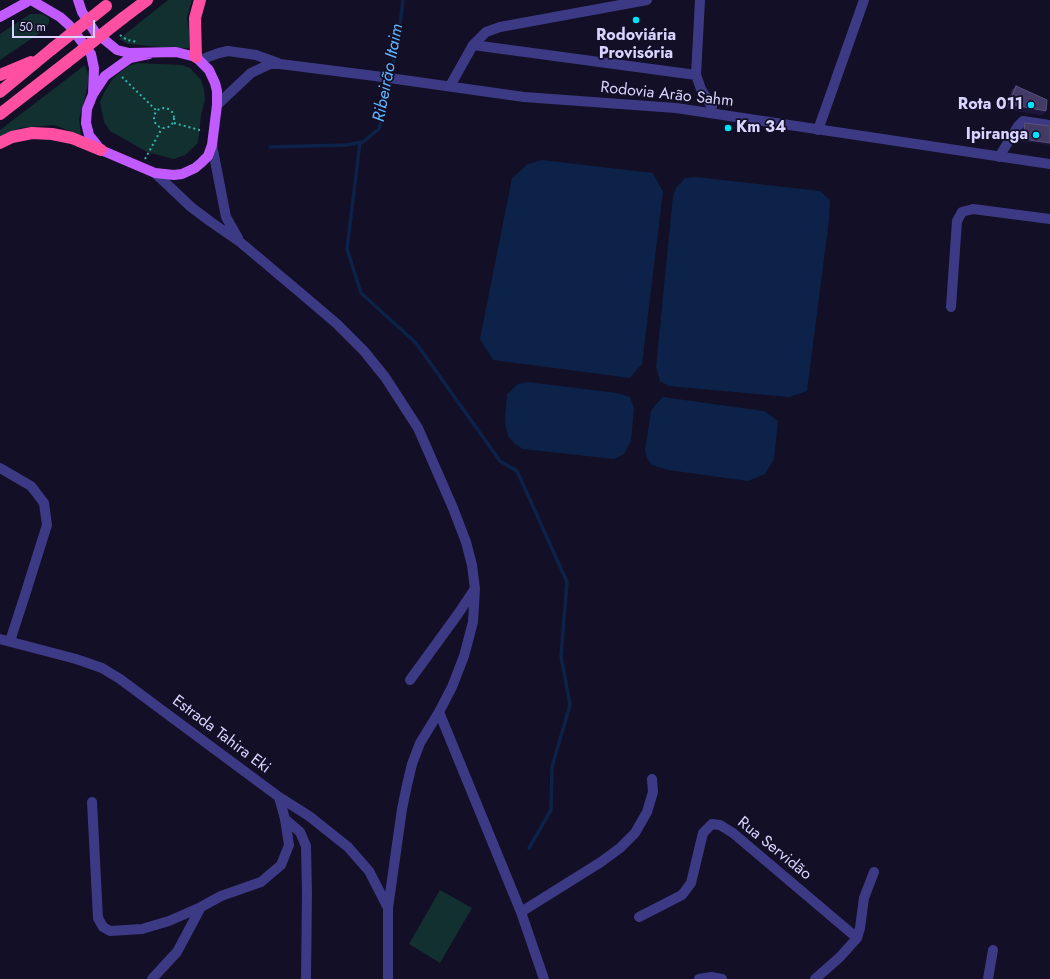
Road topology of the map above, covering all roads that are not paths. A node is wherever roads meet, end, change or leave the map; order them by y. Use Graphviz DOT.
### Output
graph roads {
  1 [pos="78,0"];
  2 [pos="147,0"];
  3 [pos="200,0"];
  4 [pos="648,0"];
  5 [pos="700,0"];
  6 [pos="864,0"];
  7 [pos="28,1"];
  8 [pos="110,3"];
  9 [pos="0,17"];
  10 [pos="473,45"];
  11 [pos="48,53"];
  12 [pos="149,54"];
  13 [pos="198,59"];
  14 [pos="280,64"];
  15 [pos="0,75"];
  16 [pos="696,75"];
  17 [pos="450,86"];
  18 [pos="0,92"];
  19 [pos="93,94"];
  20 [pos="217,105"];
  21 [pos="712,107"];
  22 [pos="0,114"];
  23 [pos="1050,125"];
  24 [pos="818,130"];
  25 [pos="0,143"];
  26 [pos="212,146"];
  27 [pos="101,150"];
  28 [pos="999,157"];
  29 [pos="1050,164"];
  30 [pos="155,173"];
  31 [pos="1050,219"];
  32 [pos="240,242"];
  33 [pos="951,307"];
  34 [pos="0,468"];
  35 [pos="475,589"];
  36 [pos="5,640"];
  37 [pos="410,680"];
  38 [pos="439,712"];
  39 [pos="652,779"];
  40 [pos="279,797"];
  41 [pos="92,802"];
  42 [pos="285,819"];
  43 [pos="874,872"];
  44 [pos="201,907"];
  45 [pos="388,908"];
  46 [pos="521,912"];
  47 [pos="639,917"];
  48 [pos="857,938"];
  49 [pos="993,950"];
  50 [pos="152,979"];
  51 [pos="306,979"];
  52 [pos="388,979"];
  53 [pos="544,979"];
  54 [pos="699,979"];
  55 [pos="722,979"];
  56 [pos="815,979"];
  57 [pos="988,979"];
  1 -- 12 [label="main road"];
  2 -- 22 [label="highway, bridge"];
  3 -- 13 [label="highway"];
  4 -- 10 [label="street"];
  5 -- 16 [label="street"];
  6 -- 24 [label="street"];
  7 -- 9 [label="main road"];
  7 -- 19 [label="main road"];
  8 -- 11 [label="highway, bridge"];
  10 -- 16 [label="street"];
  10 -- 17 [label="street"];
  11 -- 15 [label="highway"];
  11 -- 18 [label="highway"];
  12 -- 13 [label="main road"];
  12 -- 19 [label="main road"];
  13 -- 14 [label="street, Rodovia Arão Sahm"];
  13 -- 20 [label="main road"];
  14 -- 17 [label="street, Rodovia Arão Sahm"];
  14 -- 20 [label="street, Rodovia Arão Sahm"];
  16 -- 21 [label="street"];
  17 -- 24 [label="street, Rodovia Arão Sahm"];
  19 -- 27 [label="main road"];
  20 -- 26 [label="main road"];
  23 -- 28 [label="street"];
  24 -- 28 [label="street, Rodovia Arão Sahm"];
  25 -- 27 [label="highway"];
  26 -- 30 [label="main road"];
  26 -- 32 [label="street"];
  27 -- 30 [label="main road"];
  28 -- 29 [label="street, Rodovia Arão Sahm"];
  30 -- 32 [label="street"];
  31 -- 33 [label="street"];
  32 -- 35 [label="street"];
  34 -- 36 [label="street"];
  35 -- 37 [label="street"];
  35 -- 38 [label="street"];
  36 -- 40 [label="street, Estrada Tahira Eki"];
  38 -- 45 [label="street"];
  38 -- 46 [label="street"];
  39 -- 46 [label="street"];
  40 -- 42 [label="street"];
  40 -- 45 [label="street, Estrada Tahira Eki"];
  41 -- 44 [label="street"];
  42 -- 44 [label="street"];
  42 -- 51 [label="street"];
  43 -- 48 [label="street"];
  44 -- 50 [label="street"];
  45 -- 52 [label="street"];
  46 -- 53 [label="street"];
  47 -- 48 [label="street, Rua Servidão"];
  48 -- 56 [label="street"];
  49 -- 57 [label="street"];
  54 -- 55 [label="street"];
}
